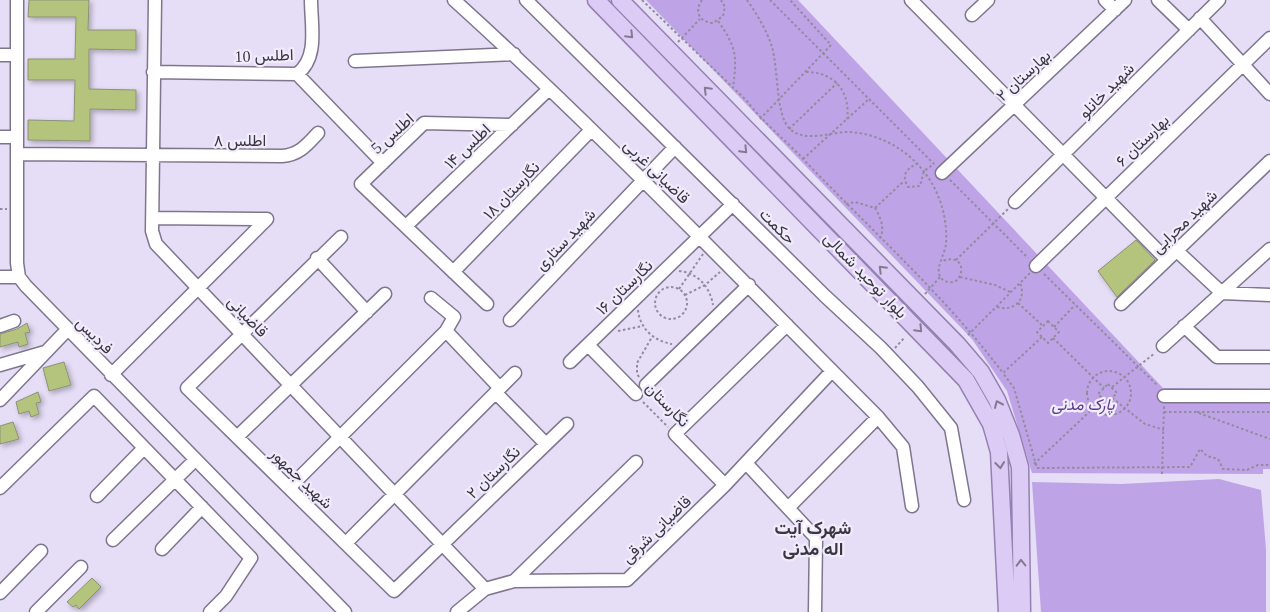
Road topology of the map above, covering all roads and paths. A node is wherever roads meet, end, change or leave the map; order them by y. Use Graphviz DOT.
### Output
graph roads {
  1 [pos="17,0"];
  2 [pos="156,0"];
  3 [pos="311,0"];
  4 [pos="454,0"];
  5 [pos="526,0"];
  6 [pos="596,0"];
  7 [pos="620,0"];
  8 [pos="642,0"];
  9 [pos="702,0"];
  10 [pos="721,0"];
  11 [pos="747,0"];
  12 [pos="770,0"];
  13 [pos="790,0"];
  14 [pos="911,0"];
  15 [pos="988,0"];
  16 [pos="1105,0"];
  17 [pos="1125,0"];
  18 [pos="1158,0"];
  19 [pos="1219,0"];
  20 [pos="1115,10"];
  21 [pos="972,15"];
  22 [pos="701,18"];
  23 [pos="1200,18"];
  24 [pos="718,21"];
  25 [pos="1189,30"];
  26 [pos="1270,38"];
  27 [pos="681,39"];
  28 [pos="669,51"];
  29 [pos="514,54"];
  30 [pos="823,54"];
  31 [pos="0,55"];
  32 [pos="17,55"];
  33 [pos="355,61"];
  34 [pos="1243,64"];
  35 [pos="153,72"];
  36 [pos="805,72"];
  37 [pos="297,74"];
  38 [pos="837,82"];
  39 [pos="733,88"];
  40 [pos="549,89"];
  41 [pos="1270,94"];
  42 [pos="780,98"];
  43 [pos="869,99"];
  44 [pos="1014,105"];
  45 [pos="760,119"];
  46 [pos="847,120"];
  47 [pos="512,125"];
  48 [pos="789,129"];
  49 [pos="591,130"];
  50 [pos="835,132"];
  51 [pos="318,133"];
  52 [pos="0,137"];
  53 [pos="16,138"];
  54 [pos="675,148"];
  55 [pos="17,154"];
  56 [pos="1063,154"];
  57 [pos="154,156"];
  58 [pos="803,159"];
  59 [pos="1270,161"];
  60 [pos="383,163"];
  61 [pos="918,163"];
  62 [pos="938,168"];
  63 [pos="924,171"];
  64 [pos="643,181"];
  65 [pos="904,181"];
  66 [pos="1106,198"];
  67 [pos="1015,202"];
  68 [pos="732,204"];
  69 [pos="846,204"];
  70 [pos="875,208"];
  71 [pos="152,218"];
  72 [pos="993,224"];
  73 [pos="406,226"];
  74 [pos="341,236"];
  75 [pos="700,236"];
  76 [pos="880,239"];
  77 [pos="711,247"];
  78 [pos="1270,249"];
  79 [pos="1177,251"];
  80 [pos="317,258"];
  81 [pos="956,260"];
  82 [pos="1167,260"];
  83 [pos="943,261"];
  84 [pos="727,264"];
  85 [pos="1036,266"];
  86 [pos="453,272"];
  87 [pos="662,273"];
  88 [pos="689,273"];
  89 [pos="0,277"];
  90 [pos="20,277"];
  91 [pos="940,277"];
  92 [pos="960,277"];
  93 [pos="1020,282"];
  94 [pos="705,285"];
  95 [pos="749,285"];
  96 [pos="198,288"];
  97 [pos="931,288"];
  98 [pos="679,289"];
  99 [pos="1010,292"];
  100 [pos="642,293"];
  101 [pos="1222,293"];
  102 [pos="385,294"];
  103 [pos="685,295"];
  104 [pos="1270,295"];
  105 [pos="431,298"];
  106 [pos="916,303"];
  107 [pos="1018,303"];
  108 [pos="487,304"];
  109 [pos="1121,304"];
  110 [pos="996,306"];
  111 [pos="1075,306"];
  112 [pos="367,312"];
  113 [pos="510,320"];
  114 [pos="14,321"];
  115 [pos="708,325"];
  116 [pos="787,325"];
  117 [pos="0,326"];
  118 [pos="643,326"];
  119 [pos="916,326"];
  120 [pos="1042,326"];
  121 [pos="1184,326"];
  122 [pos="1054,327"];
  123 [pos="67,330"];
  124 [pos="446,331"];
  125 [pos="602,331"];
  126 [pos="972,331"];
  127 [pos="241,333"];
  128 [pos="968,335"];
  129 [pos="652,337"];
  130 [pos="1042,337"];
  131 [pos="1053,338"];
  132 [pos="692,340"];
  133 [pos="588,345"];
  134 [pos="1163,346"];
  135 [pos="45,352"];
  136 [pos="888,356"];
  137 [pos="1270,357"];
  138 [pos="570,362"];
  139 [pos="0,365"];
  140 [pos="1137,366"];
  141 [pos="832,371"];
  142 [pos="515,373"];
  143 [pos="1004,373"];
  144 [pos="111,375"];
  145 [pos="1093,377"];
  146 [pos="1125,377"];
  147 [pos="290,384"];
  148 [pos="646,385"];
  149 [pos="1112,387"];
  150 [pos="1104,388"];
  151 [pos="498,391"];
  152 [pos="636,394"];
  153 [pos="1164,394"];
  154 [pos="1270,396"];
  155 [pos="1112,398"];
  156 [pos="1103,399"];
  157 [pos="0,400"];
  158 [pos="1093,409"];
  159 [pos="1124,409"];
  160 [pos="1164,412"];
  161 [pos="1196,412"];
  162 [pos="1270,412"];
  163 [pos="878,417"];
  164 [pos="567,424"];
  165 [pos="1164,430"];
  166 [pos="675,434"];
  167 [pos="340,436"];
  168 [pos="237,437"];
  169 [pos="1270,439"];
  170 [pos="546,444"];
  171 [pos="144,448"];
  172 [pos="195,460"];
  173 [pos="636,462"];
  174 [pos="746,463"];
  175 [pos="1034,464"];
  176 [pos="1270,465"];
  177 [pos="1162,469"];
  178 [pos="1162,474"];
  179 [pos="1020,478"];
  180 [pos="174,480"];
  181 [pos="725,485"];
  182 [pos="0,488"];
  183 [pos="289,488"];
  184 [pos="395,494"];
  185 [pos="97,496"];
  186 [pos="964,500"];
  187 [pos="912,506"];
  188 [pos="202,507"];
  189 [pos="788,508"];
  190 [pos="113,540"];
  191 [pos="346,543"];
  192 [pos="442,543"];
  193 [pos="162,549"];
  194 [pos="41,551"];
  195 [pos="81,567"];
  196 [pos="514,581"];
  197 [pos="485,589"];
  198 [pos="394,591"];
  199 [pos="0,593"];
  200 [pos="36,612"];
  201 [pos="210,612"];
  202 [pos="345,612"];
  203 [pos="457,612"];
  204 [pos="815,612"];
  205 [pos="1007,612"];
  206 [pos="1022,612"];
  1 -- 32 [label="street"];
  2 -- 35 [label="street, قاضیانی"];
  3 -- 37 [label="street, اطلس 10"];
  4 -- 29 [label="street, قاضیانی غربی"];
  5 -- 54 [label="street, حکمت"];
  6 -- 119 [label="main road, بلوار توحید شمالی, one-way"];
  7 -- 28 [label="main road, بلوار توحید شمالی"];
  8 -- 27 [label="path"];
  9 -- 22 [label="path"];
  10 -- 24 [label="path"];
  11 -- 42 [label="path"];
  12 -- 30 [label="path"];
  13 -- 30 [label="path"];
  14 -- 44 [label="street"];
  15 -- 21 [label="street"];
  16 -- 20 [label="street"];
  17 -- 20 [label="street, بهارستان ۲"];
  18 -- 25 [label="street"];
  19 -- 23 [label="street, شهید خانلو"];
  20 -- 44 [label="street, بهارستان ۲"];
  22 -- 24 [label="path"];
  22 -- 27 [label="path"];
  23 -- 25 [label="street, شهید خانلو"];
  23 -- 34 [label="street"];
  24 -- 39 [label="path"];
  25 -- 56 [label="street, شهید خانلو"];
  26 -- 34 [label="street, بهارستان ۶"];
  27 -- 28 [label="path"];
  27 -- 39 [label="path"];
  106 -- 28 [label="main road, بلوار توحید شمالی, one-way"];
  29 -- 33 [label="street"];
  29 -- 40 [label="street, قاضیانی غربی"];
  30 -- 36 [label="path"];
  30 -- 43 [label="path"];
  31 -- 32 [label="street"];
  32 -- 53 [label="street"];
  34 -- 41 [label="street"];
  34 -- 66 [label="street, بهارستان ۶"];
  35 -- 37 [label="street, اطلس 10"];
  35 -- 57 [label="street, قاضیانی"];
  36 -- 38 [label="path"];
  36 -- 42 [label="path"];
  37 -- 60 [label="street"];
  38 -- 46 [label="path"];
  38 -- 48 [label="path"];
  39 -- 45 [label="path"];
  40 -- 47 [label="street, اطلس ۱۴"];
  40 -- 49 [label="street, قاضیانی غربی"];
  42 -- 45 [label="path"];
  42 -- 48 [label="path"];
  43 -- 46 [label="path"];
  43 -- 62 [label="path"];
  44 -- 56 [label="street"];
  44 -- 62 [label="street, بهارستان ۲"];
  45 -- 58 [label="path"];
  46 -- 50 [label="path"];
  47 -- 60 [label="street, اطلس 5"];
  47 -- 73 [label="street, اطلس ۱۴"];
  48 -- 50 [label="path"];
  49 -- 64 [label="street, قاضیانی غربی"];
  49 -- 86 [label="street, نگارستان ۱۸"];
  50 -- 58 [label="path"];
  50 -- 61 [label="path"];
  51 -- 57 [label="street, اطلس ۸"];
  52 -- 53 [label="street"];
  53 -- 55 [label="street"];
  54 -- 64 [label="street, شهید ستاری"];
  54 -- 68 [label="street, حکمت"];
  55 -- 57 [label="street, اطلس ۸"];
  55 -- 90 [label="street"];
  56 -- 66 [label="street"];
  56 -- 67 [label="street, شهید خانلو"];
  57 -- 71 [label="street, قاضیانی"];
  58 -- 69 [label="path"];
  59 -- 79 [label="street, شهید محرابی"];
  60 -- 73 [label="street, اطلس 5"];
  61 -- 63 [label="path"];
  61 -- 65 [label="path"];
  62 -- 63 [label="path"];
  62 -- 72 [label="path"];
  63 -- 65 [label="path"];
  63 -- 83 [label="path"];
  64 -- 75 [label="street, قاضیانی غربی"];
  64 -- 113 [label="street, شهید ستاری"];
  65 -- 70 [label="path"];
  66 -- 82 [label="street"];
  66 -- 85 [label="street, بهارستان ۶"];
  67 -- 72 [label="path"];
  68 -- 75 [label="street, نگارستان ۱۶"];
  68 -- 136 [label="street, حکمت"];
  69 -- 70 [label="path"];
  69 -- 76 [label="path"];
  70 -- 76 [label="path"];
  71 -- 96 [label="street, قاضیانی"];
  71 -- 96 [label="street"];
  72 -- 81 [label="path"];
  72 -- 85 [label="path"];
  73 -- 86 [label="street"];
  74 -- 80 [label="street"];
  75 -- 77 [label="street, قاضیانی غربی"];
  75 -- 87 [label="street, نگارستان ۱۶"];
  76 -- 97 [label="path"];
  77 -- 84 [label="street, قاضیانی غربی"];
  77 -- 88 [label="path"];
  78 -- 101 [label="street"];
  79 -- 82 [label="street, شهید محرابی"];
  79 -- 101 [label="street"];
  80 -- 112 [label="street"];
  80 -- 127 [label="street"];
  81 -- 83 [label="path"];
  81 -- 92 [label="path"];
  82 -- 109 [label="street, شهید محرابی"];
  83 -- 91 [label="path"];
  84 -- 94 [label="path"];
  84 -- 95 [label="street, قاضیانی غربی"];
  85 -- 93 [label="path"];
  85 -- 111 [label="path"];
  86 -- 108 [label="street"];
  87 -- 88 [label="path"];
  87 -- 100 [label="street, نگارستان ۱۶"];
  88 -- 94 [label="path"];
  88 -- 98 [label="path"];
  89 -- 90 [label="street"];
  90 -- 123 [label="street, فردیس"];
  91 -- 92 [label="path"];
  91 -- 97 [label="path"];
  92 -- 99 [label="path"];
  93 -- 99 [label="path"];
  93 -- 107 [label="path"];
  94 -- 103 [label="path"];
  94 -- 115 [label="path"];
  95 -- 115 [label="street"];
  95 -- 116 [label="street, قاضیانی غربی"];
  96 -- 127 [label="street, قاضیانی"];
  96 -- 144 [label="street"];
  97 -- 106 [label="path"];
  97 -- 126 [label="path"];
  98 -- 103 [label="path"];
  98 -- 103 [label="path"];
  99 -- 110 [label="path"];
  100 -- 118 [label="path"];
  100 -- 125 [label="street, نگارستان ۱۶"];
  101 -- 104 [label="street"];
  101 -- 121 [label="street"];
  102 -- 112 [label="street"];
  105 -- 124 [label="street"];
  179 -- 106 [label="main road, بلوار توحید شمالی, one-way"];
  107 -- 110 [label="path"];
  107 -- 120 [label="path"];
  110 -- 126 [label="path"];
  111 -- 122 [label="path"];
  111 -- 140 [label="path"];
  112 -- 147 [label="street"];
  114 -- 117 [label="street"];
  115 -- 132 [label="street"];
  116 -- 141 [label="street, قاضیانی غربی"];
  116 -- 166 [label="street"];
  118 -- 125 [label="path"];
  118 -- 129 [label="path"];
  119 -- 136 [label="path"];
  119 -- 205 [label="main road, بلوار توحید شمالی, one-way"];
  120 -- 122 [label="path"];
  120 -- 130 [label="path"];
  121 -- 134 [label="street"];
  121 -- 137 [label="street"];
  122 -- 131 [label="path"];
  123 -- 135 [label="street"];
  123 -- 144 [label="street, فردیس"];
  124 -- 151 [label="street"];
  124 -- 167 [label="street"];
  125 -- 133 [label="street, نگارستان ۱۶"];
  126 -- 128 [label="path"];
  126 -- 143 [label="path"];
  127 -- 147 [label="street, قاضیانی"];
  127 -- 168 [label="street, شهید جمهور"];
  129 -- 132 [label="path"];
  129 -- 148 [label="path"];
  130 -- 131 [label="path"];
  130 -- 143 [label="path"];
  131 -- 145 [label="path"];
  132 -- 148 [label="street"];
  133 -- 138 [label="street, نگارستان ۱۶"];
  133 -- 152 [label="street, نگارستان"];
  134 -- 140 [label="path"];
  135 -- 139 [label="street"];
  135 -- 157 [label="street"];
  136 -- 186 [label="street, حکمت"];
  140 -- 146 [label="path"];
  140 -- 153 [label="path"];
  141 -- 163 [label="street, قاضیانی غربی"];
  141 -- 174 [label="street, قاضیانی شرقی"];
  142 -- 151 [label="street"];
  143 -- 175 [label="path"];
  144 -- 172 [label="street, فردیس"];
  145 -- 146 [label="path"];
  145 -- 150 [label="path"];
  145 -- 158 [label="path"];
  146 -- 149 [label="path"];
  146 -- 159 [label="path"];
  147 -- 167 [label="street, قاضیانی"];
  147 -- 168 [label="street"];
  149 -- 150 [label="path"];
  149 -- 155 [label="path"];
  150 -- 156 [label="path"];
  151 -- 170 [label="street"];
  151 -- 184 [label="street"];
  152 -- 166 [label="path, نگارستان"];
  153 -- 154 [label="street"];
  153 -- 160 [label="path"];
  155 -- 156 [label="path"];
  155 -- 159 [label="path"];
  156 -- 158 [label="path"];
  158 -- 159 [label="path"];
  158 -- 175 [label="path"];
  159 -- 165 [label="path"];
  160 -- 161 [label="path"];
  160 -- 165 [label="path"];
  161 -- 162 [label="path"];
  161 -- 169 [label="path"];
  163 -- 187 [label="street, قاضیانی غربی"];
  163 -- 189 [label="street"];
  164 -- 170 [label="street, نگارستان ۲"];
  165 -- 177 [label="path"];
  166 -- 181 [label="street, نگارستان"];
  167 -- 183 [label="street"];
  167 -- 184 [label="street, قاضیانی"];
  168 -- 183 [label="street, شهید جمهور"];
  170 -- 192 [label="street, نگارستان ۲"];
  171 -- 180 [label="street"];
  171 -- 182 [label="street"];
  171 -- 185 [label="street"];
  172 -- 180 [label="street"];
  172 -- 202 [label="street, فردیس"];
  173 -- 196 [label="street"];
  174 -- 181 [label="street, قاضیانی شرقی"];
  174 -- 189 [label="street"];
  175 -- 177 [label="path"];
  175 -- 179 [label="path"];
  176 -- 177 [label="path"];
  177 -- 178 [label="path"];
  206 -- 179 [label="main road, بلوار توحید شمالی, one-way"];
  180 -- 188 [label="street"];
  180 -- 190 [label="street"];
  181 -- 196 [label="street, قاضیانی شرقی"];
  183 -- 191 [label="street, شهید جمهور"];
  184 -- 191 [label="street"];
  184 -- 192 [label="street, قاضیانی"];
  188 -- 193 [label="street"];
  188 -- 201 [label="street"];
  189 -- 204 [label="street"];
  191 -- 198 [label="street, شهید جمهور"];
  192 -- 197 [label="street, قاضیانی"];
  192 -- 198 [label="street, نگارستان ۲"];
  194 -- 199 [label="street"];
  195 -- 200 [label="street"];
  196 -- 197 [label="street, قاضیانی شرقی"];
  197 -- 203 [label="street, قاضیانی شرقی"];
}
